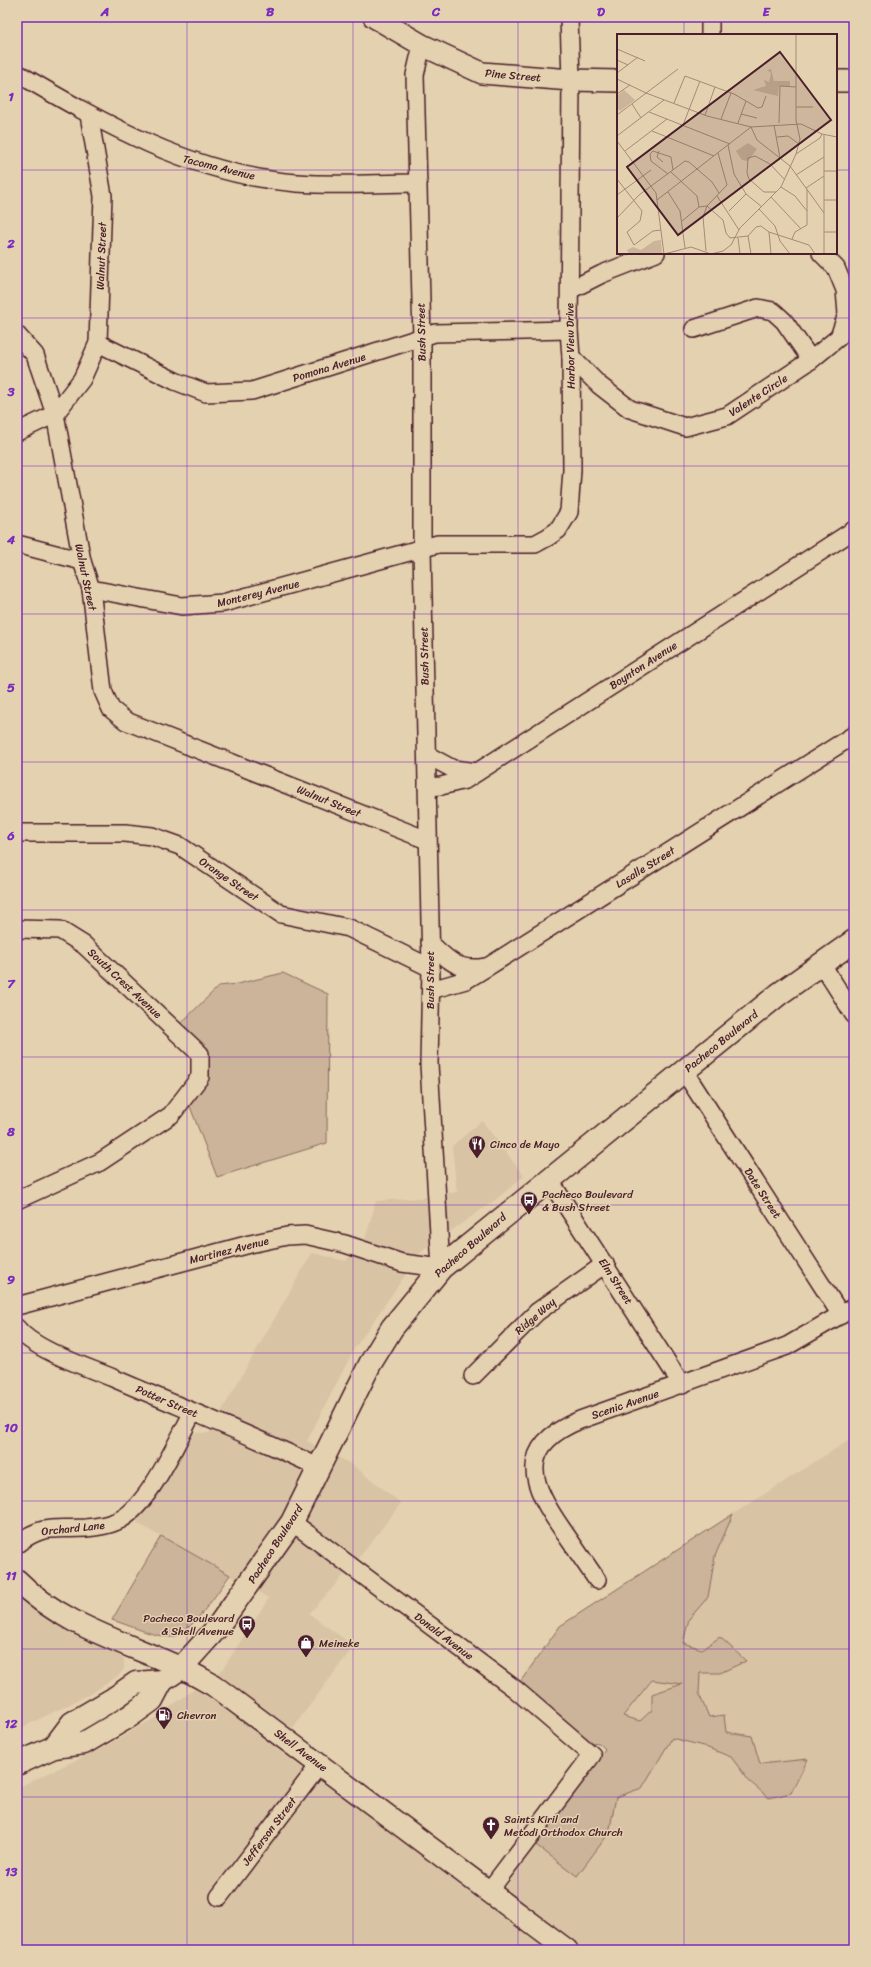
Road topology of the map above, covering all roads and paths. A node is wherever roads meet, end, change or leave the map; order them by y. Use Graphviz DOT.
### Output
graph roads {
  1 [pos="374,17"];
  2 [pos="569,17"];
  3 [pos="710,17"];
  4 [pos="710,34"];
  5 [pos="422,45"];
  6 [pos="17,73"];
  7 [pos="570,80"];
  8 [pos="617,81"];
  9 [pos="837,81"];
  10 [pos="854,81"];
  11 [pos="89,115"];
  12 [pos="418,183"];
  13 [pos="653,254"];
  14 [pos="822,254"];
  15 [pos="570,290"];
  16 [pos="694,329"];
  17 [pos="569,330"];
  18 [pos="17,335"];
  19 [pos="422,338"];
  20 [pos="98,343"];
  21 [pos="571,358"];
  22 [pos="811,360"];
  23 [pos="55,414"];
  24 [pos="17,432"];
  25 [pos="854,530"];
  26 [pos="17,544"];
  27 [pos="422,549"];
  28 [pos="82,561"];
  29 [pos="91,589"];
  30 [pos="854,735"];
  31 [pos="427,755"];
  32 [pos="477,772"];
  33 [pos="427,787"];
  34 [pos="17,833"];
  35 [pos="427,840"];
  36 [pos="17,929"];
  37 [pos="854,941"];
  38 [pos="430,943"];
  39 [pos="821,963"];
  40 [pos="489,966"];
  41 [pos="431,968"];
  42 [pos="431,990"];
  43 [pos="854,1015"];
  44 [pos="684,1071"];
  45 [pos="549,1179"];
  46 [pos="17,1200"];
  47 [pos="605,1264"];
  48 [pos="441,1268"];
  49 [pos="17,1306"];
  50 [pos="848,1311"];
  51 [pos="17,1328"];
  52 [pos="473,1376"];
  53 [pos="682,1385"];
  54 [pos="193,1412"];
  55 [pos="320,1468"];
  56 [pos="292,1522"];
  57 [pos="17,1544"];
  58 [pos="17,1580"];
  59 [pos="597,1580"];
  60 [pos="181,1668"];
  61 [pos="17,1764"];
  62 [pos="320,1764"];
  63 [pos="489,1891"];
  64 [pos="220,1897"];
  65 [pos="567,1950"];
  1 -- 5 [label="street, Pine Street"];
  2 -- 7 [label="street, Harbor View Drive"];
  3 -- 4 [label="street"];
  5 -- 7 [label="street, Pine Street"];
  5 -- 12 [label="street, Bush Street"];
  6 -- 11 [label="street, Tacoma Avenue"];
  7 -- 8 [label="street, Pine Street"];
  7 -- 15 [label="street, Harbor View Drive"];
  9 -- 10 [label="street"];
  11 -- 12 [label="street, Tacoma Avenue"];
  11 -- 20 [label="street, Walnut Street"];
  12 -- 19 [label="street, Bush Street"];
  13 -- 15 [label="street"];
  14 -- 22 [label="street, Valente Circle"];
  15 -- 17 [label="street, Harbor View Drive"];
  16 -- 22 [label="street"];
  17 -- 19 [label="street, Pomona Avenue"];
  17 -- 21 [label="street, Harbor View Drive"];
  18 -- 23 [label="street"];
  19 -- 20 [label="street, Pomona Avenue"];
  19 -- 27 [label="street, Bush Street"];
  20 -- 23 [label="street, Walnut Street"];
  21 -- 22 [label="street, Valente Circle"];
  21 -- 27 [label="street, Harbor View Drive"];
  23 -- 24 [label="street"];
  23 -- 28 [label="street, Walnut Street"];
  25 -- 32 [label="street, Boynton Avenue"];
  26 -- 28 [label="street"];
  27 -- 29 [label="street, Monterey Avenue"];
  27 -- 31 [label="street, Bush Street"];
  28 -- 29 [label="street, Walnut Street"];
  29 -- 35 [label="street, Walnut Street"];
  30 -- 40 [label="street, Lasalle Street"];
  31 -- 32 [label="street"];
  31 -- 33 [label="street, Bush Street"];
  32 -- 33 [label="street, Boynton Avenue"];
  33 -- 35 [label="street, Bush Street"];
  34 -- 41 [label="street, Orange Street"];
  35 -- 38 [label="street, Bush Street"];
  36 -- 46 [label="street, South Crest Avenue"];
  37 -- 39 [label="main road, Pacheco Boulevard"];
  38 -- 40 [label="street"];
  38 -- 41 [label="street, Bush Street"];
  39 -- 43 [label="street"];
  39 -- 44 [label="main road, Pacheco Boulevard"];
  40 -- 42 [label="street, Lasalle Street"];
  41 -- 42 [label="street, Bush Street"];
  42 -- 48 [label="street, Bush Street"];
  44 -- 45 [label="main road, Pacheco Boulevard"];
  44 -- 50 [label="street, Date Street"];
  45 -- 47 [label="street, Elm Street"];
  45 -- 48 [label="main road, Pacheco Boulevard"];
  47 -- 52 [label="street, Ridge Way"];
  47 -- 53 [label="street, Elm Street"];
  48 -- 49 [label="street, Martinez Avenue"];
  48 -- 55 [label="main road, Pacheco Boulevard"];
  50 -- 53 [label="street, Scenic Avenue"];
  51 -- 54 [label="street, Potter Street"];
  53 -- 59 [label="street, Scenic Avenue"];
  54 -- 55 [label="street, Potter Street"];
  54 -- 57 [label="street, Orchard Lane"];
  55 -- 56 [label="main road, Pacheco Boulevard"];
  56 -- 60 [label="main road, Pacheco Boulevard"];
  56 -- 63 [label="street, Donald Avenue"];
  58 -- 60 [label="street, Shell Avenue"];
  60 -- 61 [label="main road, Pacheco Boulevard"];
  60 -- 62 [label="street, Shell Avenue"];
  62 -- 63 [label="street, Shell Avenue"];
  62 -- 64 [label="street, Jefferson Street"];
  63 -- 65 [label="street, Shell Avenue"];
}
